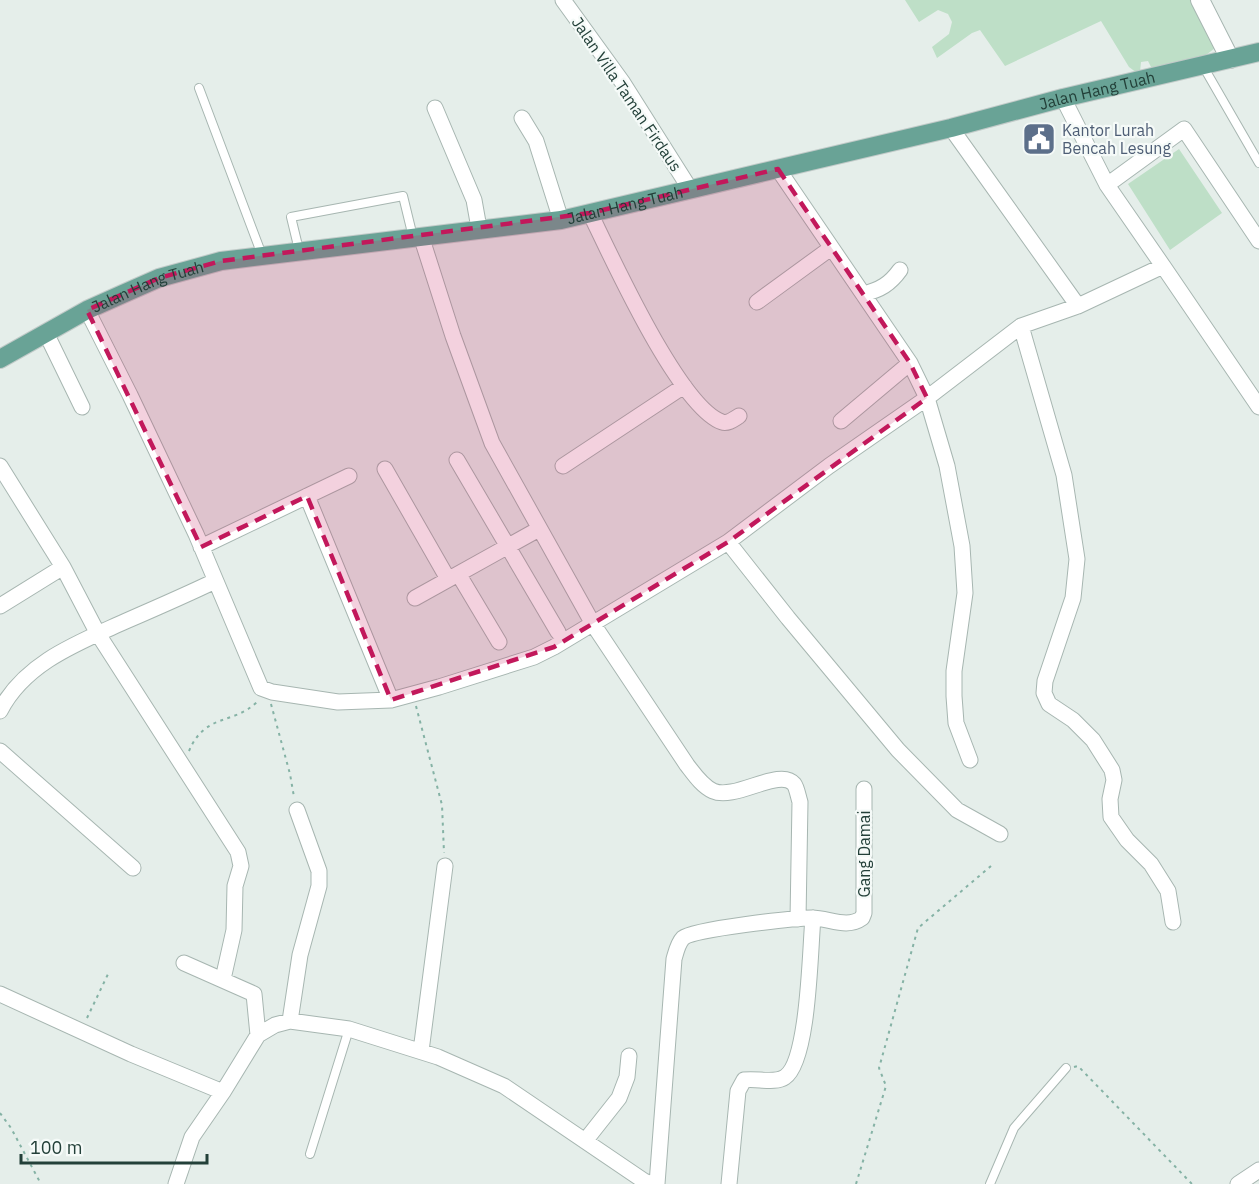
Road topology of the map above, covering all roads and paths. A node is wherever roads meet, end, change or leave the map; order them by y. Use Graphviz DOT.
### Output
graph roads {
  1 [pos="563,0"];
  2 [pos="1200,0"];
  3 [pos="1259,52"];
  4 [pos="1230,59"];
  5 [pos="1203,66"];
  6 [pos="200,88"];
  7 [pos="1063,98"];
  8 [pos="435,108"];
  9 [pos="522,118"];
  10 [pos="951,128"];
  11 [pos="1259,163"];
  12 [pos="778,169"];
  13 [pos="1107,185"];
  14 [pos="690,189"];
  15 [pos="590,213"];
  16 [pos="561,220"];
  17 [pos="478,228"];
  18 [pos="417,236"];
  19 [pos="1259,242"];
  20 [pos="831,248"];
  21 [pos="300,252"];
  22 [pos="262,256"];
  23 [pos="1163,266"];
  24 [pos="900,270"];
  25 [pos="863,294"];
  26 [pos="757,302"];
  27 [pos="1078,306"];
  28 [pos="87,310"];
  29 [pos="1021,326"];
  30 [pos="46,333"];
  31 [pos="0,359"];
  32 [pos="910,363"];
  33 [pos="684,386"];
  34 [pos="927,398"];
  35 [pos="82,407"];
  36 [pos="1259,407"];
  37 [pos="739,417"];
  38 [pos="841,421"];
  39 [pos="457,460"];
  40 [pos="0,466"];
  41 [pos="563,466"];
  42 [pos="385,469"];
  43 [pos="349,476"];
  44 [pos="307,496"];
  45 [pos="539,529"];
  46 [pos="728,542"];
  47 [pos="508,546"];
  48 [pos="201,547"];
  49 [pos="63,567"];
  50 [pos="454,577"];
  51 [pos="215,581"];
  52 [pos="415,598"];
  53 [pos="0,606"];
  54 [pos="593,624"];
  55 [pos="558,632"];
  56 [pos="98,634"];
  57 [pos="499,642"];
  58 [pos="266,690"];
  59 [pos="413,694"];
  60 [pos="391,700"];
  61 [pos="0,711"];
  62 [pos="0,751"];
  63 [pos="970,760"];
  64 [pos="185,770"];
  65 [pos="864,789"];
  66 [pos="297,810"];
  67 [pos="1000,834"];
  68 [pos="445,866"];
  69 [pos="991,866"];
  70 [pos="132,868"];
  71 [pos="805,919"];
  72 [pos="1173,921"];
  73 [pos="184,963"];
  74 [pos="109,972"];
  75 [pos="223,979"];
  76 [pos="0,993"];
  77 [pos="290,1021"];
  78 [pos="349,1029"];
  79 [pos="82,1032"];
  80 [pos="258,1035"];
  81 [pos="421,1051"];
  82 [pos="629,1056"];
  83 [pos="1066,1068"];
  84 [pos="223,1092"];
  85 [pos="0,1113"];
  86 [pos="585,1141"];
  87 [pos="310,1154"];
  88 [pos="1259,1170"];
  89 [pos="41,1184"];
  90 [pos="176,1184"];
  91 [pos="652,1184"];
  92 [pos="657,1184"];
  93 [pos="729,1184"];
  94 [pos="856,1184"];
  95 [pos="990,1184"];
  96 [pos="1192,1184"];
  97 [pos="1239,1184"];
  1 -- 14 [label="street, Jalan Villa Taman Firdaus"];
  2 -- 4 [label="street"];
  3 -- 4 [label="main road, Jalan Hang Tuah"];
  4 -- 5 [label="main road, Jalan Hang Tuah"];
  5 -- 7 [label="main road, Jalan Hang Tuah"];
  5 -- 11 [label="lane"];
  6 -- 22 [label="lane"];
  7 -- 10 [label="main road, Jalan Hang Tuah"];
  7 -- 13 [label="street"];
  8 -- 17 [label="street"];
  9 -- 16 [label="street"];
  10 -- 12 [label="main road, Jalan Hang Tuah"];
  10 -- 27 [label="street"];
  12 -- 14 [label="main road, Jalan Hang Tuah"];
  12 -- 20 [label="street"];
  13 -- 19 [label="street"];
  13 -- 23 [label="street"];
  14 -- 15 [label="main road, Jalan Hang Tuah"];
  15 -- 16 [label="main road, Jalan Hang Tuah"];
  15 -- 33 [label="street"];
  16 -- 17 [label="main road, Jalan Hang Tuah"];
  17 -- 18 [label="main road, Jalan Hang Tuah"];
  18 -- 21 [label="main road, Jalan Hang Tuah"];
  18 -- 21 [label="lane"];
  18 -- 45 [label="street"];
  20 -- 25 [label="street"];
  20 -- 26 [label="street"];
  21 -- 22 [label="main road, Jalan Hang Tuah"];
  22 -- 28 [label="main road, Jalan Hang Tuah"];
  23 -- 27 [label="street"];
  23 -- 36 [label="street"];
  24 -- 25 [label="street"];
  25 -- 32 [label="street"];
  27 -- 29 [label="street"];
  28 -- 30 [label="main road, Jalan Hang Tuah"];
  28 -- 48 [label="street"];
  29 -- 34 [label="street"];
  29 -- 72 [label="street"];
  30 -- 31 [label="main road, Jalan Hang Tuah"];
  30 -- 35 [label="street"];
  32 -- 34 [label="street"];
  32 -- 38 [label="street"];
  33 -- 37 [label="street"];
  33 -- 41 [label="street"];
  34 -- 46 [label="street"];
  34 -- 63 [label="street"];
  39 -- 47 [label="street"];
  40 -- 49 [label="street"];
  42 -- 50 [label="street"];
  43 -- 44 [label="street"];
  44 -- 48 [label="street"];
  44 -- 60 [label="street"];
  45 -- 47 [label="street"];
  45 -- 54 [label="street"];
  46 -- 54 [label="street"];
  46 -- 67 [label="street"];
  47 -- 50 [label="street"];
  47 -- 55 [label="street"];
  48 -- 51 [label="street"];
  49 -- 53 [label="street"];
  49 -- 56 [label="street"];
  50 -- 52 [label="street"];
  50 -- 57 [label="street"];
  51 -- 56 [label="street"];
  51 -- 58 [label="street"];
  54 -- 59 [label="street"];
  54 -- 71 [label="street"];
  56 -- 61 [label="street"];
  56 -- 64 [label="street"];
  58 -- 60 [label="street"];
  58 -- 64 [label="path"];
  58 -- 66 [label="path"];
  59 -- 60 [label="street"];
  59 -- 68 [label="path"];
  62 -- 70 [label="street"];
  64 -- 75 [label="street"];
  65 -- 71 [label="street, Gang Damai"];
  66 -- 77 [label="street"];
  68 -- 81 [label="street"];
  69 -- 94 [label="path"];
  71 -- 92 [label="street"];
  71 -- 93 [label="street"];
  73 -- 75 [label="street"];
  74 -- 79 [label="path"];
  75 -- 80 [label="street"];
  76 -- 79 [label="street"];
  77 -- 78 [label="street"];
  77 -- 80 [label="street"];
  78 -- 81 [label="street"];
  78 -- 87 [label="lane"];
  79 -- 84 [label="street"];
  80 -- 84 [label="street"];
  81 -- 86 [label="street"];
  82 -- 86 [label="street"];
  83 -- 95 [label="lane"];
  83 -- 96 [label="path"];
  84 -- 90 [label="street"];
  85 -- 89 [label="path"];
  86 -- 91 [label="street"];
  88 -- 97 [label="street"];
}
